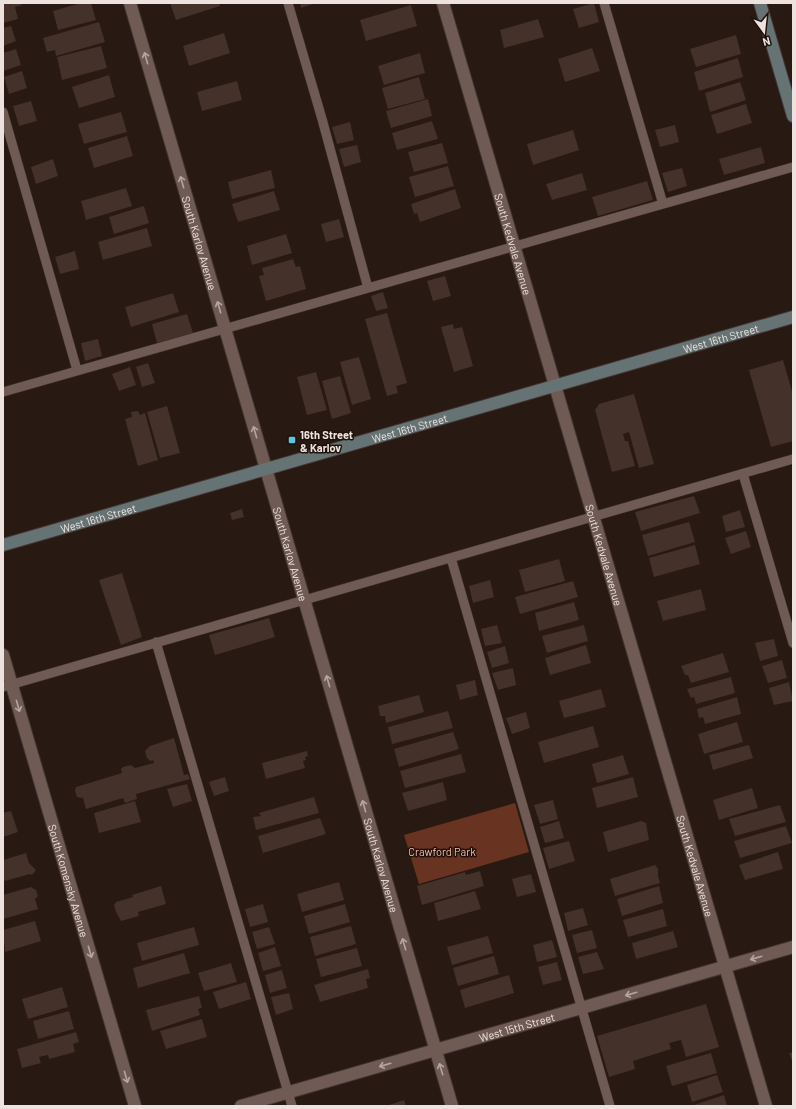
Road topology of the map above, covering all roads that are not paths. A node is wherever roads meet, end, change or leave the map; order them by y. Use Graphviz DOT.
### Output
graph roads {
  1 [pos="130,3"];
  2 [pos="288,3"];
  3 [pos="443,3"];
  4 [pos="604,3"];
  5 [pos="760,3"];
  6 [pos="3,112"];
  7 [pos="793,116"];
  8 [pos="793,167"];
  9 [pos="663,204"];
  10 [pos="514,246"];
  11 [pos="368,288"];
  12 [pos="793,317"];
  13 [pos="225,329"];
  14 [pos="77,370"];
  15 [pos="556,386"];
  16 [pos="3,392"];
  17 [pos="793,459"];
  18 [pos="266,470"];
  19 [pos="743,474"];
  20 [pos="594,516"];
  21 [pos="3,545"];
  22 [pos="451,558"];
  23 [pos="304,600"];
  24 [pos="156,642"];
  25 [pos="793,643"];
  26 [pos="3,655"];
  27 [pos="7,685"];
  28 [pos="793,947"];
  29 [pos="725,967"];
  30 [pos="581,1008"];
  31 [pos="435,1050"];
  32 [pos="288,1093"];
  33 [pos="135,1106"];
  34 [pos="241,1106"];
  35 [pos="292,1106"];
  36 [pos="452,1106"];
  37 [pos="610,1106"];
  38 [pos="766,1106"];
  13 -- 1 [label="street, South Karlov Avenue, one-way"];
  2 -- 11 [label="lane"];
  3 -- 10 [label="street, South Kedvale Avenue"];
  4 -- 9 [label="lane"];
  5 -- 7 [label="street"];
  6 -- 14 [label="lane"];
  8 -- 9 [label="lane"];
  9 -- 10 [label="lane"];
  10 -- 11 [label="lane"];
  10 -- 15 [label="street, South Kedvale Avenue"];
  11 -- 13 [label="lane"];
  12 -- 15 [label="street, West 16th Street"];
  13 -- 14 [label="lane"];
  18 -- 13 [label="street, South Karlov Avenue, one-way"];
  14 -- 16 [label="lane"];
  15 -- 18 [label="street, West 16th Street"];
  15 -- 20 [label="street, South Kedvale Avenue"];
  17 -- 19 [label="lane"];
  18 -- 21 [label="street, West 16th Street"];
  18 -- 23 [label="street, South Karlov Avenue"];
  19 -- 20 [label="lane"];
  19 -- 25 [label="lane"];
  20 -- 22 [label="lane"];
  20 -- 29 [label="street, South Kedvale Avenue"];
  22 -- 23 [label="lane"];
  22 -- 30 [label="lane"];
  23 -- 24 [label="lane"];
  31 -- 23 [label="street, South Karlov Avenue, one-way"];
  24 -- 27 [label="lane"];
  24 -- 32 [label="lane"];
  26 -- 27 [label="street, South Komensky Avenue"];
  27 -- 33 [label="street, South Komensky Avenue, one-way"];
  28 -- 29 [label="street, West 15th Street, one-way"];
  29 -- 30 [label="street, West 15th Street, one-way"];
  29 -- 38 [label="street, South Kedvale Avenue"];
  30 -- 31 [label="street, West 15th Street"];
  30 -- 37 [label="lane"];
  31 -- 32 [label="street, West 15th Street, one-way"];
  36 -- 31 [label="street, South Karlov Avenue, one-way"];
  32 -- 34 [label="street, West 15th Street"];
  32 -- 35 [label="lane"];
}
